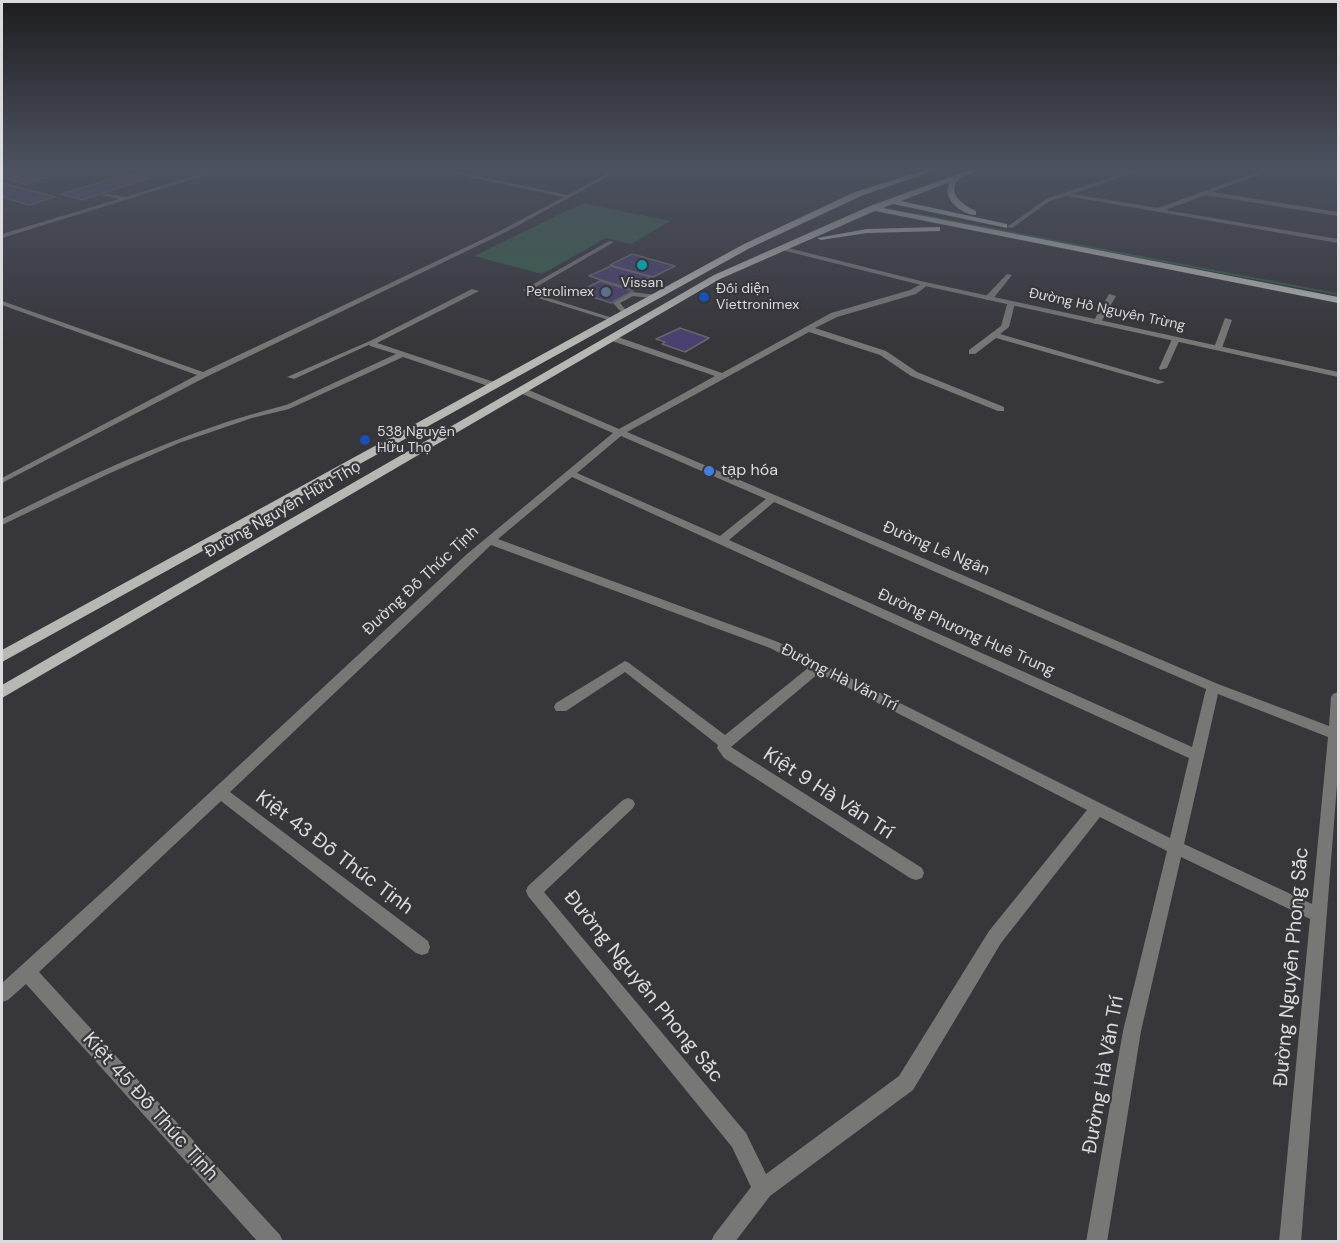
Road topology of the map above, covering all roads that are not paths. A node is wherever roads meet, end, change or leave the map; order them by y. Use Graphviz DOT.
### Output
graph roads {
  1 [pos="29,228"];
  2 [pos="508,228"];
  3 [pos="783,228"];
  4 [pos="826,228"];
  5 [pos="969,228"];
  6 [pos="1015,228"];
  7 [pos="1260,228"];
  8 [pos="998,234"];
  9 [pos="2,236"];
  10 [pos="1338,241"];
  11 [pos="611,242"];
  12 [pos="780,248"];
  13 [pos="1009,275"];
  14 [pos="925,284"];
  15 [pos="1323,287"];
  16 [pos="475,291"];
  17 [pos="1112,296"];
  18 [pos="989,298"];
  19 [pos="1338,300"];
  20 [pos="2,303"];
  21 [pos="1011,303"];
  22 [pos="614,320"];
  23 [pos="1228,320"];
  24 [pos="1097,322"];
  25 [pos="809,329"];
  26 [pos="994,335"];
  27 [pos="612,338"];
  28 [pos="1176,339"];
  29 [pos="372,342"];
  30 [pos="1218,348"];
  31 [pos="972,352"];
  32 [pos="403,354"];
  33 [pos="1163,368"];
  34 [pos="203,375"];
  35 [pos="1338,375"];
  36 [pos="722,376"];
  37 [pos="291,377"];
  38 [pos="1161,382"];
  39 [pos="494,385"];
  40 [pos="521,390"];
  41 [pos="286,407"];
  42 [pos="1001,409"];
  43 [pos="620,432"];
  44 [pos="570,473"];
  45 [pos="2,481"];
  46 [pos="774,497"];
  47 [pos="2,522"];
  48 [pos="489,540"];
  49 [pos="722,540"];
  50 [pos="2,657"];
  51 [pos="818,668"];
  52 [pos="1213,687"];
  53 [pos="2,692"];
  54 [pos="1338,697"];
  55 [pos="561,707"];
  56 [pos="1337,734"];
  57 [pos="725,743"];
  58 [pos="1197,755"];
  59 [pos="220,793"];
  60 [pos="628,804"];
  61 [pos="1098,808"];
  62 [pos="1174,847"];
  63 [pos="916,873"];
  64 [pos="1319,915"];
  65 [pos="422,947"];
  66 [pos="27,972"];
  67 [pos="2,994"];
  68 [pos="763,1189"];
  69 [pos="273,1242"];
  70 [pos="721,1242"];
  71 [pos="1096,1242"];
  72 [pos="1290,1242"];
  1 -- 9 [label="lane"];
  2 -- 34 [label="lane"];
  3 -- 22 [label="main road, Đường Nguyễn Hữu Thọ"];
  4 -- 12 [label="main road, Đường Nguyễn Hữu Thọ"];
  5 -- 8 [label="main road"];
  6 -- 15 [label="main road"];
  7 -- 10 [label="street"];
  8 -- 12 [label="main road"];
  8 -- 19 [label="main road"];
  11 -- 22 [label="lane"];
  12 -- 14 [label="street, Đường Hồ Nguyên Trừng"];
  12 -- 27 [label="main road, Đường Nguyễn Hữu Thọ"];
  13 -- 18 [label="street, Đường Hồ Nguyên Trừng"];
  14 -- 18 [label="street, Đường Hồ Nguyên Trừng"];
  14 -- 25 [label="street, Đường Đỗ Thúc Tịnh"];
  16 -- 29 [label="street"];
  17 -- 24 [label="street"];
  18 -- 21 [label="street, Đường Hồ Nguyên Trừng"];
  20 -- 34 [label="lane"];
  21 -- 24 [label="street, Đường Hồ Nguyên Trừng"];
  21 -- 26 [label="street"];
  22 -- 39 [label="main road, Đường Nguyễn Hữu Thọ"];
  23 -- 30 [label="street"];
  24 -- 28 [label="street, Đường Hồ Nguyên Trừng"];
  25 -- 36 [label="street, Đường Đỗ Thúc Tịnh"];
  25 -- 42 [label="street"];
  26 -- 31 [label="street"];
  26 -- 38 [label="street"];
  27 -- 36 [label="street"];
  27 -- 40 [label="main road, Đường Nguyễn Hữu Thọ"];
  28 -- 30 [label="street, Đường Hồ Nguyên Trừng"];
  28 -- 33 [label="street"];
  29 -- 32 [label="street"];
  29 -- 37 [label="lane"];
  30 -- 35 [label="street, Đường Hồ Nguyên Trừng"];
  32 -- 39 [label="street"];
  32 -- 41 [label="street"];
  34 -- 45 [label="lane"];
  36 -- 43 [label="street, Đường Đỗ Thúc Tịnh"];
  39 -- 50 [label="main road, Đường Nguyễn Hữu Thọ"];
  40 -- 43 [label="street, Đường Lê Ngân"];
  40 -- 53 [label="main road, Đường Nguyễn Hữu Thọ"];
  41 -- 47 [label="lane"];
  43 -- 44 [label="street, Đường Đỗ Thúc Tịnh"];
  43 -- 46 [label="street, Đường Lê Ngân"];
  44 -- 48 [label="street, Đường Đỗ Thúc Tịnh"];
  44 -- 49 [label="street, Đường Phương Huê Trung"];
  46 -- 49 [label="street"];
  46 -- 52 [label="street, Đường Lê Ngân"];
  48 -- 51 [label="street, Đường Hà Văn Trí"];
  48 -- 59 [label="street, Đường Đỗ Thúc Tịnh"];
  49 -- 58 [label="street, Đường Phương Huê Trung"];
  51 -- 57 [label="street"];
  51 -- 61 [label="street, Đường Hà Văn Trí"];
  52 -- 56 [label="street, Đường Lê Ngân"];
  52 -- 58 [label="street, Đường Hà Văn Trí"];
  54 -- 56 [label="street, Đường Nguyễn Phong Sắc"];
  55 -- 57 [label="street, Kiệt 9 Hà Văn Trí"];
  56 -- 64 [label="street, Đường Nguyễn Phong Sắc"];
  57 -- 63 [label="street, Kiệt 9 Hà Văn Trí"];
  58 -- 62 [label="street, Đường Hà Văn Trí"];
  59 -- 65 [label="street, Kiệt 43 Đỗ Thúc Tịnh"];
  59 -- 66 [label="street, Đường Đỗ Thúc Tịnh"];
  60 -- 68 [label="street, Đường Nguyễn Phong Sắc"];
  61 -- 62 [label="street, Đường Hà Văn Trí"];
  61 -- 68 [label="street"];
  62 -- 64 [label="street, Đường Hà Văn Trí"];
  62 -- 71 [label="street, Đường Hà Văn Trí"];
  64 -- 72 [label="street, Đường Nguyễn Phong Sắc"];
  66 -- 67 [label="street, Đường Đỗ Thúc Tịnh"];
  66 -- 69 [label="street, Kiệt 45 Đỗ Thúc Tịnh"];
  68 -- 70 [label="street"];
}
